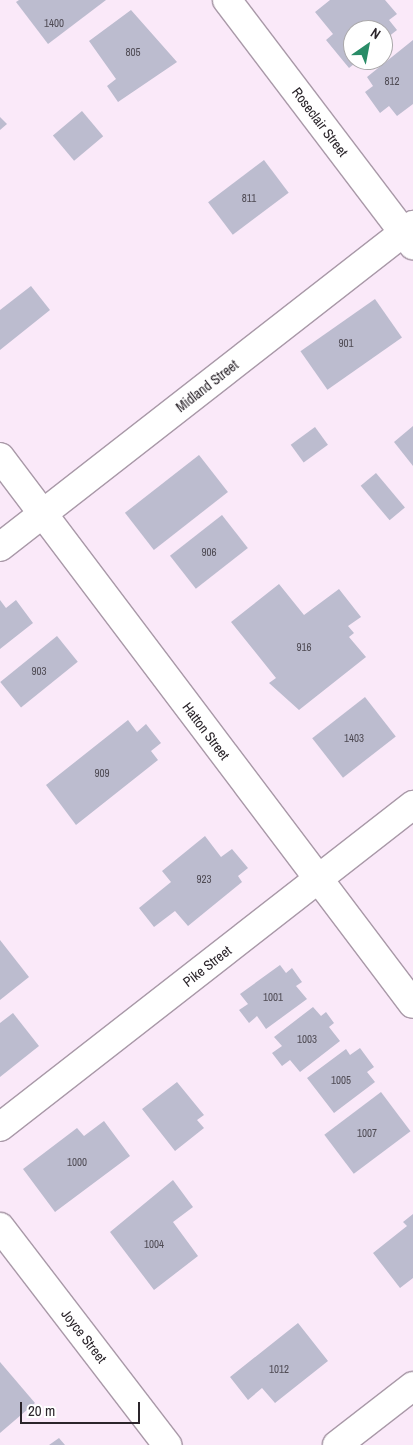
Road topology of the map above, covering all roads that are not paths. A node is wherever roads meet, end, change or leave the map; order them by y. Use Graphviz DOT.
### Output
graph roads {
  1 [pos="227,0"];
  2 [pos="410,234"];
  3 [pos="0,457"];
  4 [pos="43,514"];
  5 [pos="0,547"];
  6 [pos="413,805"];
  7 [pos="318,879"];
  8 [pos="413,1004"];
  9 [pos="0,1127"];
  10 [pos="0,1227"];
  11 [pos="413,1386"];
  12 [pos="167,1445"];
  13 [pos="337,1445"];
  1 -- 2 [label="street, Roseclair Street"];
  2 -- 4 [label="street, Midland Street"];
  3 -- 4 [label="street, Hatton Street"];
  4 -- 5 [label="street, Midland Street"];
  4 -- 7 [label="street, Hatton Street"];
  6 -- 7 [label="street, Pike Street"];
  7 -- 8 [label="street, Hatton Street"];
  7 -- 9 [label="street, Pike Street"];
  10 -- 12 [label="street, Joyce Street"];
  11 -- 13 [label="street"];
}
